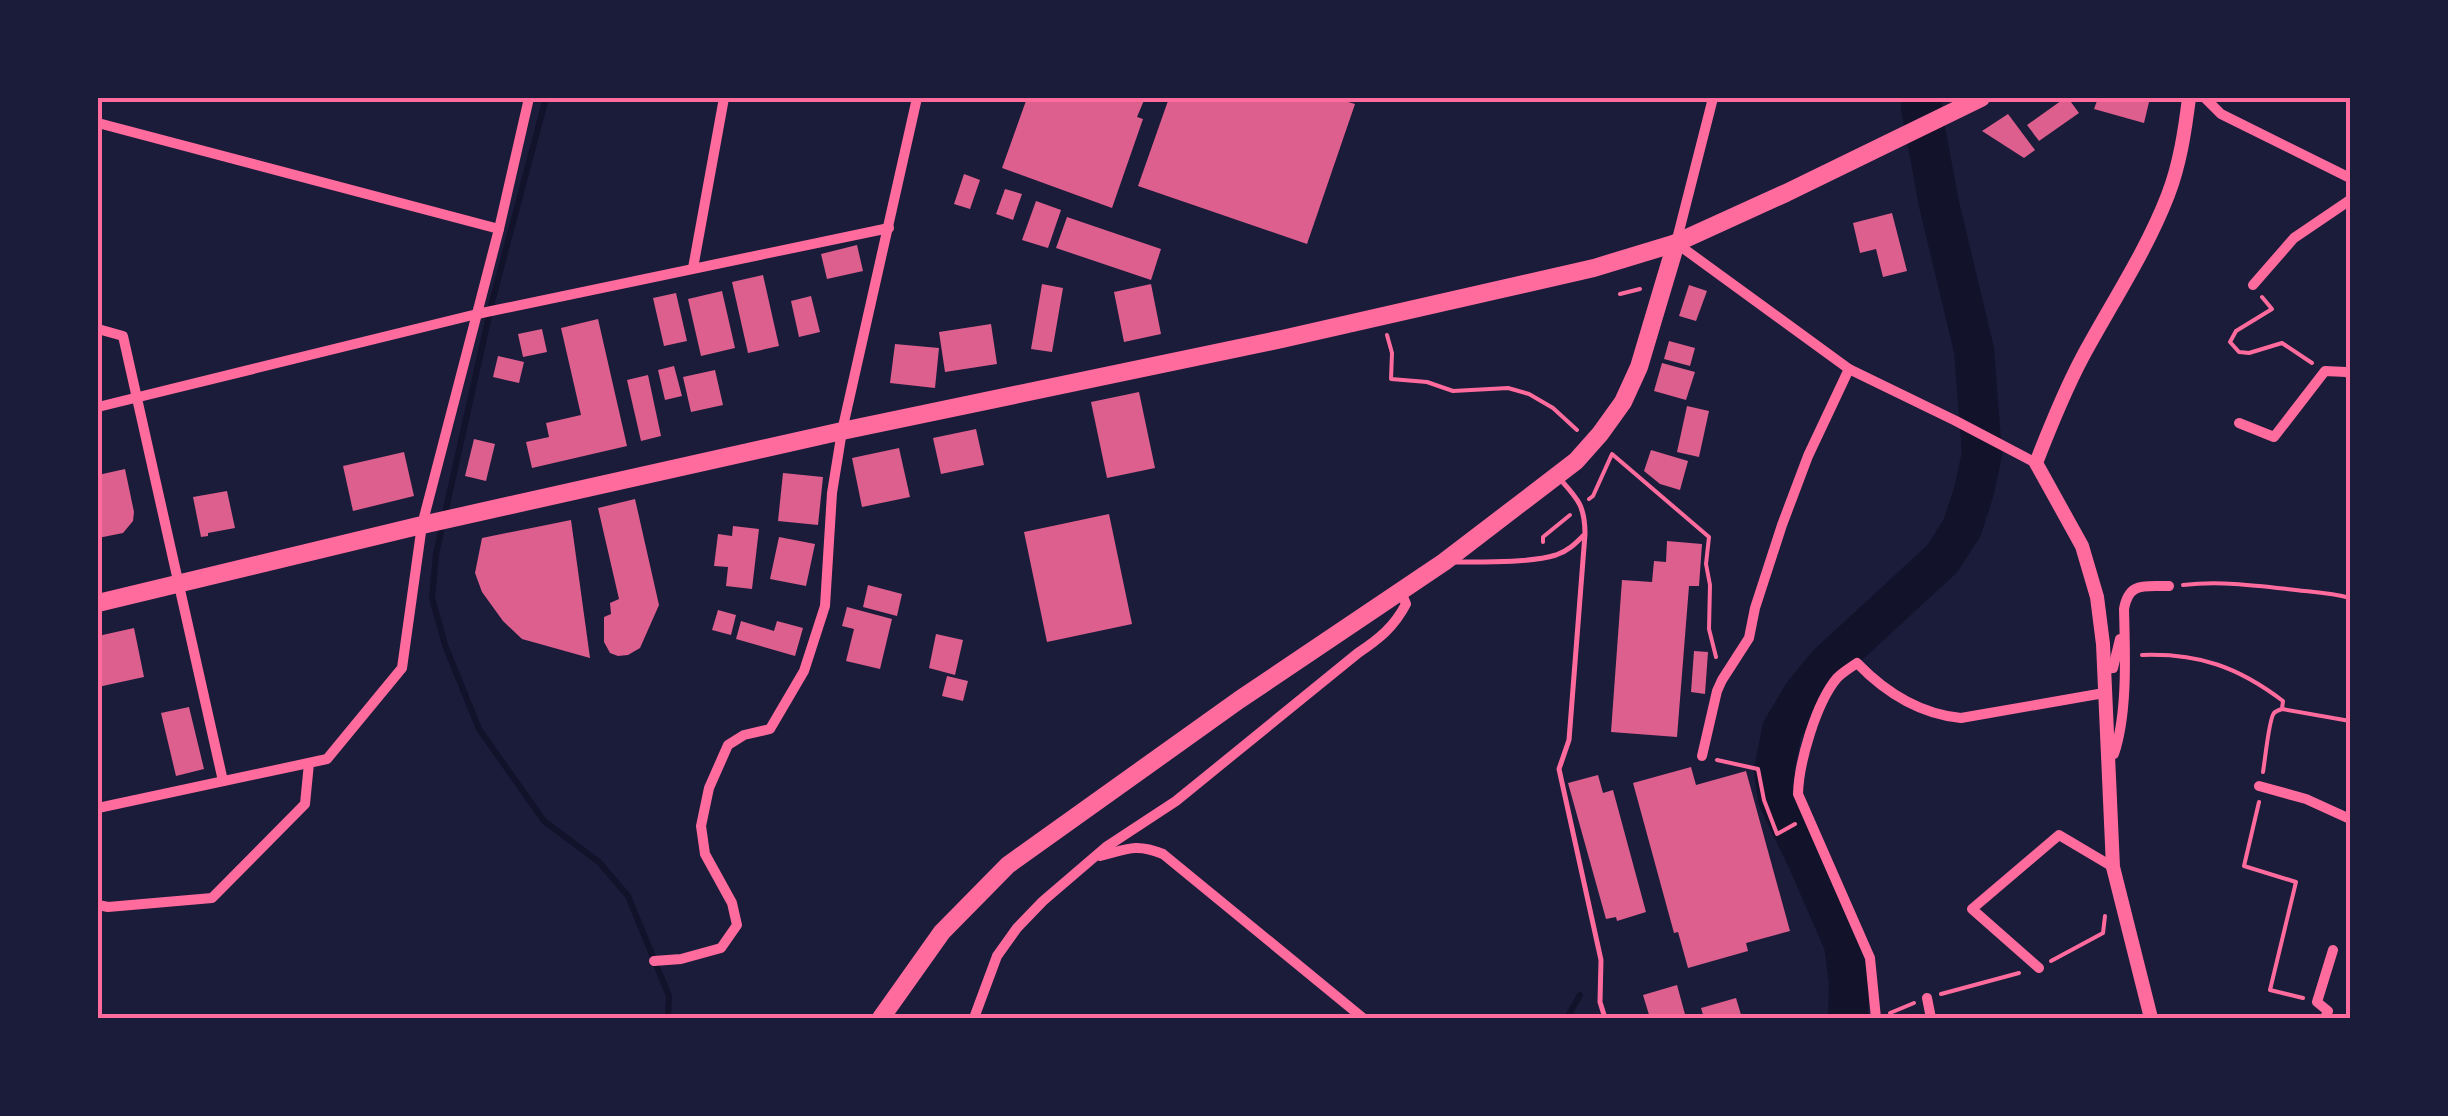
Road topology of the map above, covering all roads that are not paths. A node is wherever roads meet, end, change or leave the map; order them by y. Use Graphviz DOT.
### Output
graph roads {
  1 [pos="529,98"];
  2 [pos="724,98"];
  3 [pos="918,98"];
  4 [pos="1712,98"];
  5 [pos="1981,98"];
  6 [pos="2189,98"];
  7 [pos="2204,98"];
  8 [pos="98,124"];
  9 [pos="2350,178"];
  10 [pos="2350,200"];
  11 [pos="889,228"];
  12 [pos="499,229"];
  13 [pos="1676,243"];
  14 [pos="693,268"];
  15 [pos="2254,285"];
  16 [pos="477,314"];
  17 [pos="98,329"];
  18 [pos="1849,369"];
  19 [pos="2350,374"];
  20 [pos="138,398"];
  21 [pos="98,408"];
  22 [pos="2239,423"];
  23 [pos="842,431"];
  24 [pos="2036,463"];
  25 [pos="1558,476"];
  26 [pos="422,524"];
  27 [pos="1586,534"];
  28 [pos="1444,562"];
  29 [pos="180,584"];
  30 [pos="2168,586"];
  31 [pos="1401,592"];
  32 [pos="98,602"];
  33 [pos="2124,624"];
  34 [pos="2104,670"];
  35 [pos="2104,693"];
  36 [pos="1702,756"];
  37 [pos="2107,756"];
  38 [pos="309,763"];
  39 [pos="224,781"];
  40 [pos="2261,786"];
  41 [pos="98,808"];
  42 [pos="2350,819"];
  43 [pos="1094,858"];
  44 [pos="2113,867"];
  45 [pos="98,905"];
  46 [pos="2333,950"];
  47 [pos="654,961"];
  48 [pos="2039,968"];
  49 [pos="1927,998"];
  50 [pos="881,1018"];
  51 [pos="974,1018"];
  52 [pos="1364,1018"];
  53 [pos="1605,1018"];
  54 [pos="1876,1018"];
  55 [pos="1931,1018"];
  56 [pos="2152,1018"];
  57 [pos="2325,1018"];
  1 -- 12 [label="street"];
  2 -- 14 [label="street"];
  3 -- 11 [label="street"];
  4 -- 13 [label="street"];
  5 -- 13 [label="highway"];
  6 -- 24 [label="main road"];
  7 -- 9 [label="street"];
  8 -- 12 [label="street"];
  10 -- 15 [label="street"];
  11 -- 14 [label="street"];
  11 -- 23 [label="street"];
  12 -- 16 [label="street"];
  13 -- 18 [label="street"];
  13 -- 23 [label="highway"];
  13 -- 25 [label="highway"];
  14 -- 16 [label="street"];
  16 -- 20 [label="street"];
  16 -- 26 [label="street"];
  17 -- 20 [label="street"];
  18 -- 24 [label="street"];
  18 -- 36 [label="street"];
  19 -- 22 [label="street"];
  20 -- 21 [label="street"];
  20 -- 29 [label="street"];
  23 -- 26 [label="highway"];
  23 -- 47 [label="street"];
  24 -- 34 [label="main road"];
  25 -- 27 [label="lane"];
  25 -- 28 [label="highway"];
  26 -- 29 [label="highway"];
  26 -- 38 [label="street"];
  27 -- 28 [label="lane"];
  27 -- 53 [label="lane"];
  28 -- 31 [label="highway"];
  29 -- 32 [label="highway"];
  29 -- 39 [label="street"];
  30 -- 33 [label="street"];
  31 -- 43 [label="street"];
  31 -- 50 [label="highway"];
  33 -- 34 [label="street"];
  33 -- 37 [label="street"];
  34 -- 35 [label="main road"];
  35 -- 37 [label="main road"];
  35 -- 54 [label="street"];
  37 -- 44 [label="main road"];
  38 -- 39 [label="street"];
  38 -- 45 [label="street"];
  39 -- 41 [label="street"];
  40 -- 42 [label="street"];
  43 -- 51 [label="street"];
  43 -- 52 [label="street"];
  44 -- 48 [label="street"];
  44 -- 56 [label="main road"];
  46 -- 57 [label="street"];
  49 -- 55 [label="street"];
}
